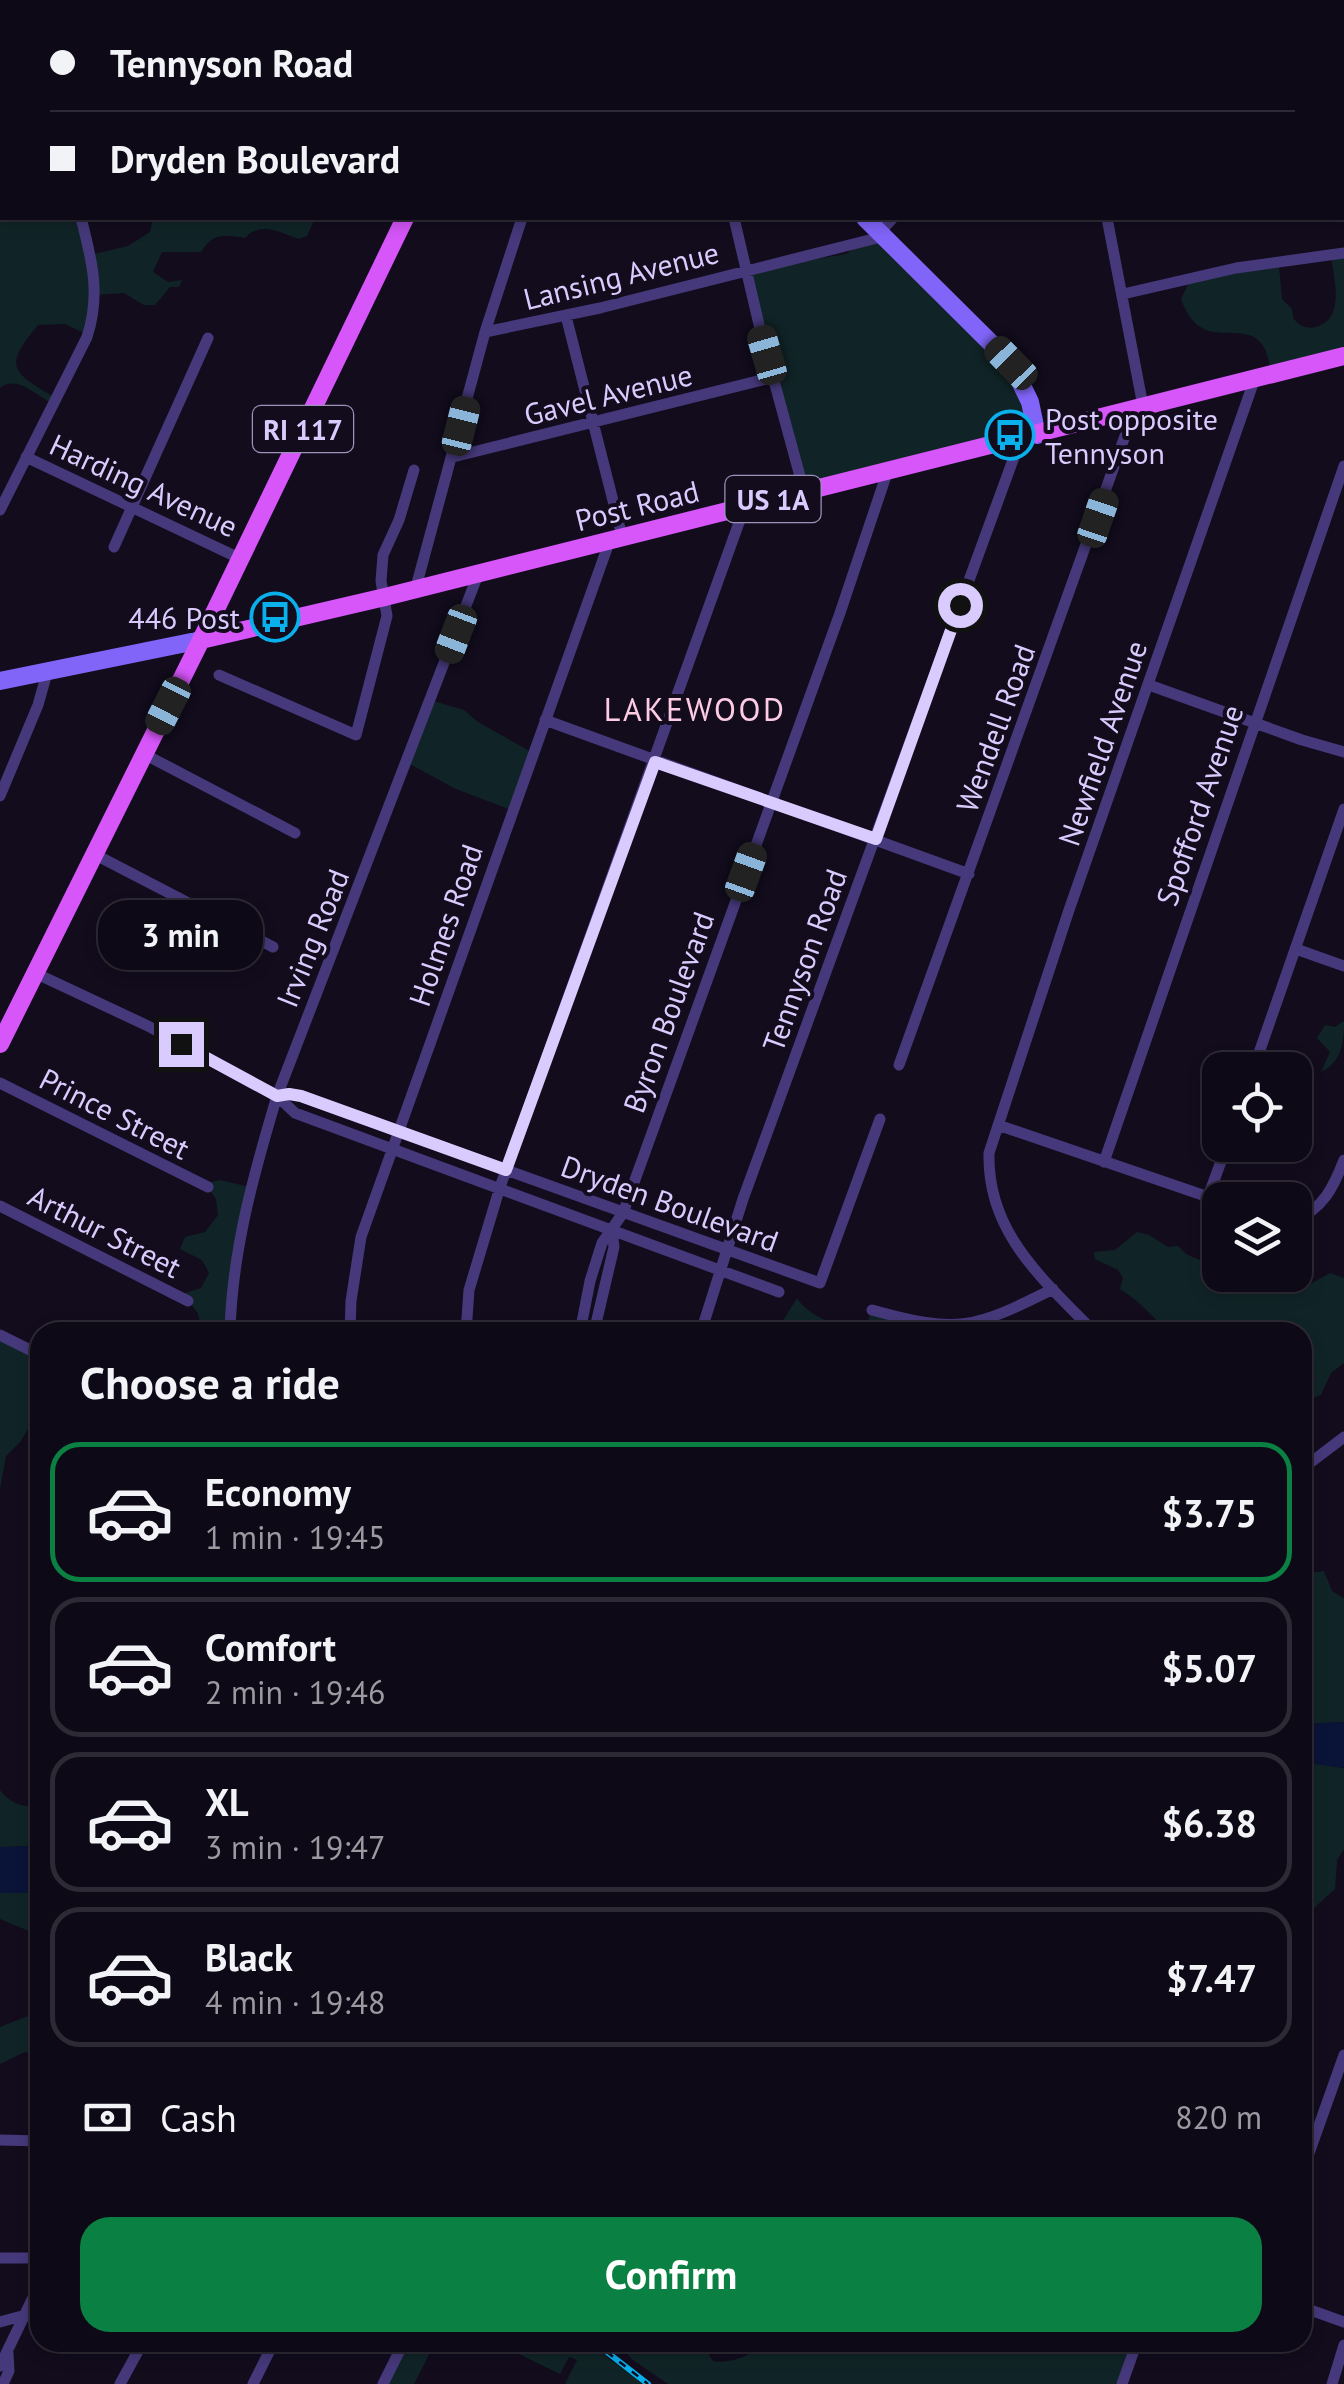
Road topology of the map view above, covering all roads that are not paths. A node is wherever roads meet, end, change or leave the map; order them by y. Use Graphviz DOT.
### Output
graph roads {
  1 [pos="80,220"];
  2 [pos="404,220"];
  3 [pos="521,220"];
  4 [pos="734,220"];
  5 [pos="1107,220"];
  6 [pos="886,228"];
  7 [pos="1344,252"];
  8 [pos="747,270"];
  9 [pos="1123,294"];
  10 [pos="566,316"];
  11 [pos="485,332"];
  12 [pos="208,338"];
  13 [pos="1344,356"];
  14 [pos="774,377"];
  15 [pos="1255,378"];
  16 [pos="1139,407"];
  17 [pos="592,424"];
  18 [pos="1029,437"];
  19 [pos="26,457"];
  20 [pos="454,457"];
  21 [pos="1344,466"];
  22 [pos="414,470"];
  23 [pos="888,470"];
  24 [pos="804,491"];
  25 [pos="134,506"];
  26 [pos="746,506"];
  27 [pos="0,510"];
  28 [pos="616,538"];
  29 [pos="114,547"];
  30 [pos="240,559"];
  31 [pos="479,572"];
  32 [pos="416,587"];
  33 [pos="384,597"];
  34 [pos="201,640"];
  35 [pos="47,673"];
  36 [pos="219,675"];
  37 [pos="0,681"];
  38 [pos="1149,686"];
  39 [pos="545,720"];
  40 [pos="1253,724"];
  41 [pos="1344,752"];
  42 [pos="144,754"];
  43 [pos="655,762"];
  44 [pos="0,796"];
  45 [pos="772,803"];
  46 [pos="1344,810"];
  47 [pos="295,833"];
  48 [pos="876,839"];
  49 [pos="94,854"];
  50 [pos="969,874"];
  51 [pos="273,947"];
  52 [pos="1296,949"];
  53 [pos="1344,966"];
  54 [pos="35,973"];
  55 [pos="7,1011"];
  56 [pos="0,1044"];
  57 [pos="1259,1052"];
  58 [pos="899,1064"];
  59 [pos="0,1083"];
  60 [pos="277,1096"];
  61 [pos="880,1120"];
  62 [pos="998,1125"];
  63 [pos="400,1130"];
  64 [pos="393,1150"];
  65 [pos="1344,1160"];
  66 [pos="1104,1162"];
  67 [pos="506,1170"];
  68 [pos="208,1187"];
  69 [pos="500,1187"];
  70 [pos="1202,1195"];
  71 [pos="0,1206"];
  72 [pos="1312,1210"];
  73 [pos="623,1213"];
  74 [pos="612,1232"];
  75 [pos="726,1250"];
  76 [pos="719,1269"];
  77 [pos="1053,1290"];
  78 [pos="780,1292"];
  79 [pos="188,1302"];
  80 [pos="872,1310"];
  81 [pos="231,1322"];
  82 [pos="350,1322"];
  83 [pos="467,1322"];
  84 [pos="582,1322"];
  85 [pos="596,1322"];
  86 [pos="704,1322"];
  87 [pos="919,1322"];
  88 [pos="971,1322"];
  89 [pos="1084,1322"];
  90 [pos="0,1335"];
  91 [pos="30,1349"];
  92 [pos="1344,1437"];
  93 [pos="1312,1461"];
  94 [pos="1344,2055"];
  95 [pos="1340,2080"];
  96 [pos="0,2140"];
  97 [pos="30,2141"];
  98 [pos="1312,2149"];
  99 [pos="0,2258"];
  100 [pos="30,2258"];
  101 [pos="30,2301"];
  102 [pos="1312,2311"];
  103 [pos="22,2316"];
  104 [pos="0,2322"];
  105 [pos="1344,2322"];
  106 [pos="1344,2345"];
  107 [pos="138,2352"];
  108 [pos="269,2352"];
  109 [pos="399,2352"];
  110 [pos="1133,2352"];
  111 [pos="8,2353"];
  112 [pos="0,2366"];
  113 [pos="2,2384"];
  114 [pos="120,2384"];
  115 [pos="253,2384"];
  116 [pos="383,2384"];
  117 [pos="1122,2384"];
  118 [pos="1332,2384"];
  1 -- 19 [label="street"];
  2 -- 30 [label="main road, RI 117"];
  3 -- 11 [label="street"];
  4 -- 8 [label="street"];
  5 -- 9 [label="street"];
  6 -- 8 [label="street, Lansing Avenue"];
  6 -- 18 [label="street"];
  7 -- 9 [label="street"];
  8 -- 10 [label="street, Lansing Avenue"];
  8 -- 14 [label="street"];
  9 -- 16 [label="street"];
  10 -- 11 [label="street, Lansing Avenue"];
  10 -- 17 [label="street"];
  11 -- 20 [label="street"];
  12 -- 25 [label="street"];
  13 -- 15 [label="main road, Post Road / US 1A"];
  14 -- 17 [label="street, Gavel Avenue"];
  14 -- 24 [label="street"];
  15 -- 16 [label="main road, Post Road / US 1A"];
  15 -- 38 [label="street, Newfield Avenue"];
  16 -- 18 [label="main road, Post Road / US 1A"];
  16 -- 50 [label="street, Wendell Road"];
  17 -- 20 [label="street, Gavel Avenue"];
  17 -- 28 [label="street"];
  18 -- 23 [label="main road, Post Road / US 1A"];
  18 -- 48 [label="street, Tennyson Road"];
  19 -- 25 [label="street, Harding Avenue"];
  19 -- 27 [label="street"];
  20 -- 32 [label="street"];
  21 -- 40 [label="street, Spofford Avenue"];
  22 -- 33 [label="street"];
  23 -- 24 [label="main road, Post Road / US 1A"];
  23 -- 45 [label="street, Byron Boulevard"];
  24 -- 26 [label="main road, Post Road / US 1A"];
  25 -- 29 [label="street"];
  25 -- 30 [label="street, Harding Avenue"];
  26 -- 28 [label="main road, Post Road / US 1A"];
  26 -- 43 [label="street"];
  28 -- 31 [label="main road, Post Road / US 1A"];
  28 -- 39 [label="street, Holmes Road"];
  30 -- 34 [label="main road, RI 117"];
  31 -- 32 [label="main road, Post Road / US 1A"];
  31 -- 60 [label="street, Irving Road"];
  32 -- 33 [label="main road, Post Road / US 1A"];
  33 -- 34 [label="main road, Post Road / US 1A"];
  33 -- 36 [label="street"];
  34 -- 35 [label="street, Post Road"];
  34 -- 42 [label="main road"];
  35 -- 37 [label="street, Post Road"];
  35 -- 44 [label="street"];
  38 -- 40 [label="street"];
  38 -- 62 [label="street, Newfield Avenue"];
  39 -- 43 [label="street"];
  39 -- 63 [label="street, Holmes Road"];
  40 -- 41 [label="street"];
  40 -- 66 [label="street, Spofford Avenue"];
  42 -- 47 [label="street"];
  42 -- 49 [label="main road"];
  43 -- 45 [label="street"];
  43 -- 67 [label="street"];
  45 -- 48 [label="street"];
  45 -- 73 [label="street, Byron Boulevard"];
  46 -- 52 [label="street"];
  48 -- 50 [label="street"];
  48 -- 75 [label="street, Tennyson Road"];
  49 -- 51 [label="street"];
  49 -- 54 [label="main road"];
  50 -- 58 [label="street, Wendell Road"];
  52 -- 53 [label="street"];
  52 -- 57 [label="street"];
  54 -- 55 [label="main road"];
  54 -- 60 [label="street, Dryden Boulevard"];
  55 -- 56 [label="main road"];
  59 -- 68 [label="street, Prince Street"];
  60 -- 63 [label="street, Dryden Boulevard"];
  60 -- 64 [label="street, Dryden Boulevard"];
  60 -- 81 [label="street, Irving Road"];
  61 -- 75 [label="street, Dryden Boulevard"];
  62 -- 66 [label="street"];
  62 -- 77 [label="street, Newfield Avenue"];
  63 -- 64 [label="street, Holmes Road"];
  63 -- 67 [label="street, Dryden Boulevard"];
  64 -- 69 [label="street, Dryden Boulevard"];
  64 -- 82 [label="street, Holmes Road"];
  65 -- 72 [label="street"];
  66 -- 70 [label="street"];
  67 -- 69 [label="street"];
  67 -- 73 [label="street, Dryden Boulevard"];
  69 -- 74 [label="street, Dryden Boulevard"];
  69 -- 83 [label="street"];
  71 -- 79 [label="street, Arthur Street"];
  73 -- 74 [label="street, Byron Boulevard"];
  73 -- 75 [label="street, Dryden Boulevard"];
  74 -- 76 [label="street, Dryden Boulevard"];
  74 -- 84 [label="street, Byron Boulevard"];
  74 -- 85 [label="street, Byron Boulevard"];
  75 -- 76 [label="street, Tennyson Road"];
  76 -- 78 [label="street, Dryden Boulevard"];
  76 -- 86 [label="street, Tennyson Road"];
  77 -- 88 [label="street"];
  77 -- 89 [label="street, Newfield Avenue"];
  80 -- 87 [label="street"];
  90 -- 91 [label="street"];
  92 -- 93 [label="street"];
  94 -- 95 [label="street"];
  95 -- 98 [label="street"];
  96 -- 97 [label="street"];
  99 -- 100 [label="street"];
  101 -- 103 [label="street"];
  102 -- 105 [label="street"];
  103 -- 104 [label="street"];
  103 -- 111 [label="street"];
  106 -- 118 [label="street"];
  107 -- 114 [label="street"];
  108 -- 115 [label="street"];
  109 -- 116 [label="street"];
  110 -- 117 [label="street"];
  111 -- 112 [label="street"];
  111 -- 113 [label="street"];
}
